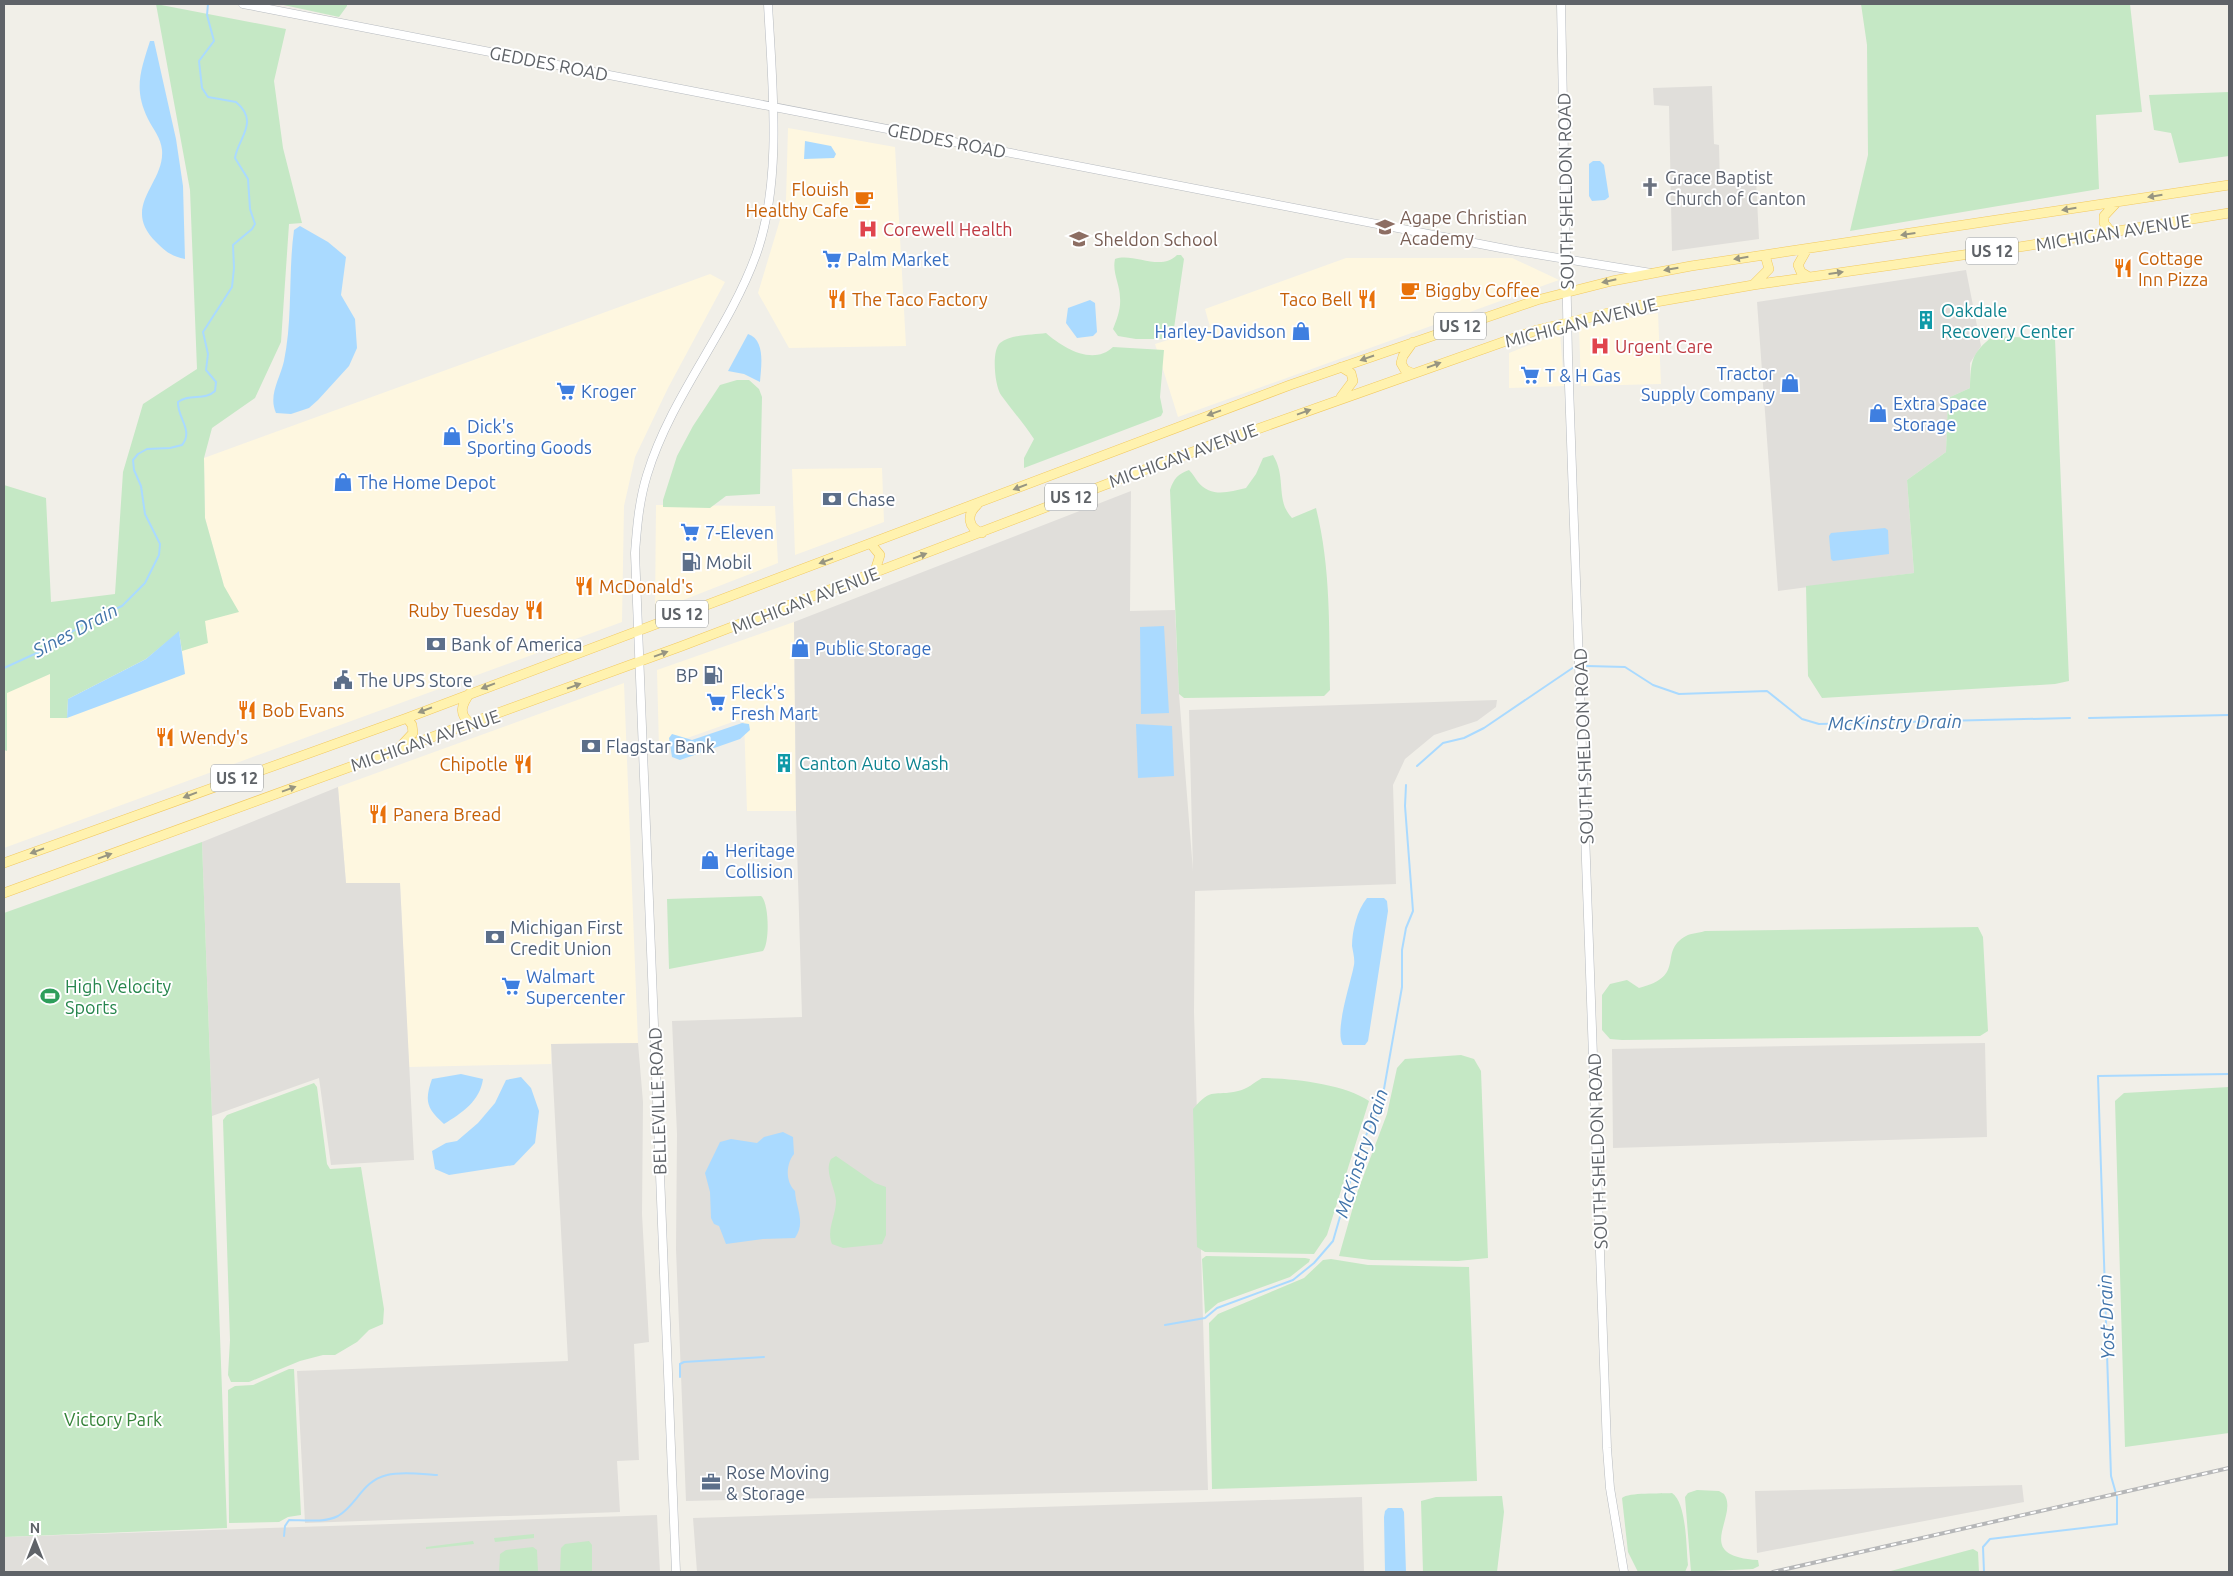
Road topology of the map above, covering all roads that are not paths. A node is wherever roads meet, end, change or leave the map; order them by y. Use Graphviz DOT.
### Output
graph roads {
  1 [pos="243,4"];
  2 [pos="768,4"];
  3 [pos="1561,4"];
  4 [pos="772,107"];
  5 [pos="2229,185"];
  6 [pos="2117,202"];
  7 [pos="2229,213"];
  8 [pos="2111,232"];
  9 [pos="1807,249"];
  10 [pos="1765,255"];
  11 [pos="1567,259"];
  12 [pos="1651,273"];
  13 [pos="1809,277"];
  14 [pos="1753,285"];
  15 [pos="1568,291"];
  16 [pos="1568,322"];
  17 [pos="1413,342"];
  18 [pos="1341,368"];
  19 [pos="1412,373"];
  20 [pos="1339,399"];
  21 [pos="979,503"];
  22 [pos="982,533"];
  23 [pos="871,544"];
  24 [pos="874,574"];
  25 [pos="638,630"];
  26 [pos="639,662"];
  27 [pos="470,693"];
  28 [pos="407,718"];
  29 [pos="472,724"];
  30 [pos="396,750"];
  31 [pos="4,863"];
  32 [pos="4,893"];
  33 [pos="676,1572"];
  34 [pos="1624,1572"];
  1 -- 4 [label="main road, GEDDES ROAD"];
  2 -- 4 [label="main road, BELLEVILLE ROAD"];
  3 -- 11 [label="main road, SOUTH SHELDON ROAD"];
  4 -- 11 [label="main road, GEDDES ROAD"];
  4 -- 25 [label="main road, BELLEVILLE ROAD"];
  5 -- 6 [label="main road, MICHIGAN AVENUE / US 12, one-way"];
  6 -- 8 [label="main road"];
  6 -- 9 [label="main road, MICHIGAN AVENUE / US 12, one-way"];
  7 -- 8 [label="main road, MICHIGAN AVENUE / US 12"];
  13 -- 8 [label="main road, MICHIGAN AVENUE / US 12, one-way"];
  9 -- 10 [label="main road, MICHIGAN AVENUE / US 12"];
  9 -- 13 [label="main road"];
  10 -- 12 [label="main road, MICHIGAN AVENUE / US 12, one-way"];
  10 -- 14 [label="main road"];
  11 -- 12 [label="main road, GEDDES ROAD"];
  11 -- 15 [label="main road, SOUTH SHELDON ROAD"];
  12 -- 15 [label="main road, MICHIGAN AVENUE / US 12, one-way"];
  13 -- 14 [label="main road, MICHIGAN AVENUE / US 12"];
  14 -- 16 [label="main road, MICHIGAN AVENUE / US 12"];
  15 -- 16 [label="main road, SOUTH SHELDON ROAD"];
  15 -- 17 [label="main road, MICHIGAN AVENUE / US 12"];
  19 -- 16 [label="main road, MICHIGAN AVENUE / US 12, one-way"];
  16 -- 34 [label="main road, SOUTH SHELDON ROAD"];
  17 -- 18 [label="main road, MICHIGAN AVENUE / US 12, one-way"];
  17 -- 19 [label="main road"];
  18 -- 20 [label="main road"];
  18 -- 21 [label="main road, MICHIGAN AVENUE / US 12, one-way"];
  19 -- 20 [label="main road, MICHIGAN AVENUE / US 12"];
  22 -- 20 [label="main road, MICHIGAN AVENUE / US 12, one-way"];
  21 -- 22 [label="main road"];
  21 -- 23 [label="main road, MICHIGAN AVENUE / US 12"];
  24 -- 22 [label="main road, MICHIGAN AVENUE / US 12, one-way"];
  23 -- 24 [label="main road"];
  23 -- 25 [label="main road, MICHIGAN AVENUE / US 12, one-way"];
  26 -- 24 [label="main road, MICHIGAN AVENUE / US 12, one-way"];
  25 -- 26 [label="main road, BELLEVILLE ROAD"];
  25 -- 27 [label="main road, MICHIGAN AVENUE / US 12, one-way"];
  29 -- 26 [label="main road, MICHIGAN AVENUE / US 12, one-way"];
  26 -- 33 [label="main road, BELLEVILLE ROAD"];
  27 -- 28 [label="main road, MICHIGAN AVENUE / US 12, one-way"];
  27 -- 29 [label="main road"];
  28 -- 30 [label="main road"];
  28 -- 31 [label="main road, MICHIGAN AVENUE / US 12, one-way"];
  29 -- 30 [label="main road, MICHIGAN AVENUE / US 12"];
  32 -- 30 [label="main road, MICHIGAN AVENUE / US 12, one-way"];
}
